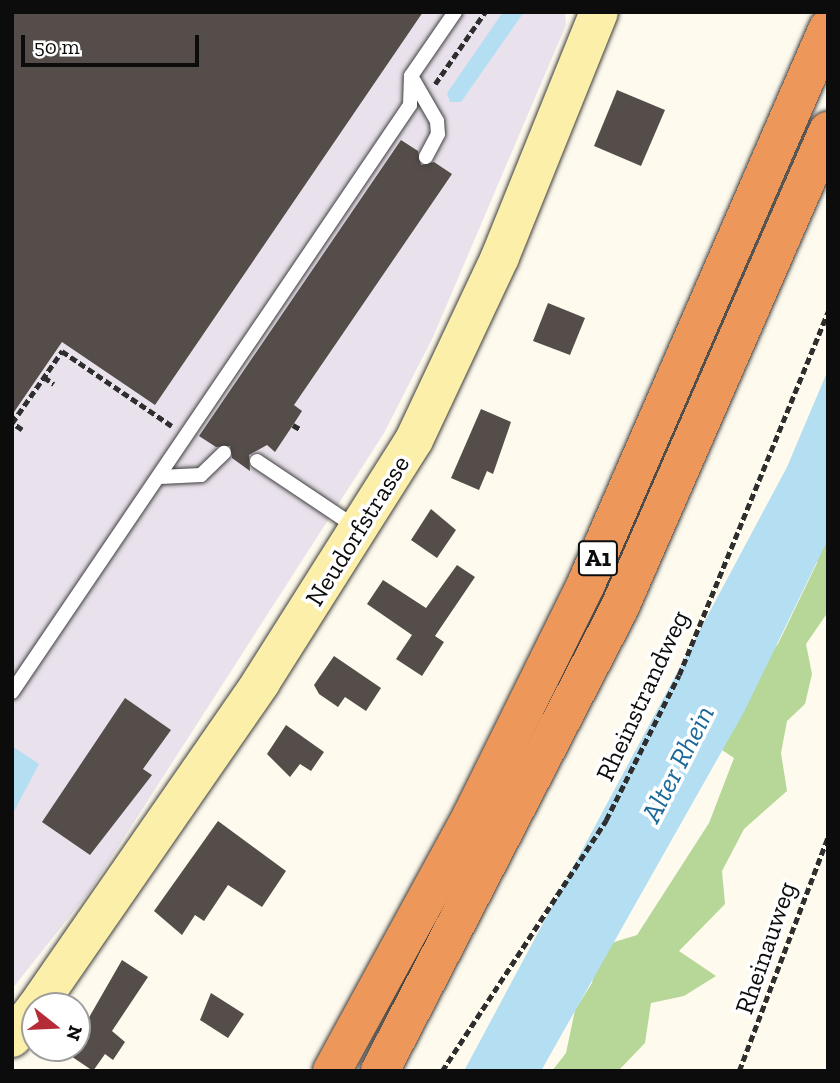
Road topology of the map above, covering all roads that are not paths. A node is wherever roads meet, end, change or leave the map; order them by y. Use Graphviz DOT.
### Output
graph roads {
  1 [pos="455,12"];
  2 [pos="599,12"];
  3 [pos="828,28"];
  4 [pos="411,76"];
  5 [pos="828,131"];
  6 [pos="426,157"];
  7 [pos="224,453"];
  8 [pos="257,461"];
  9 [pos="160,477"];
  10 [pos="361,531"];
  11 [pos="12,692"];
  12 [pos="46,992"];
  13 [pos="332,1071"];
  14 [pos="380,1071"];
  1 -- 4 [label="lane"];
  2 -- 10 [label="main road, Neudorfstrasse"];
  3 -- 13 [label="highway, A1"];
  4 -- 6 [label="lane"];
  4 -- 9 [label="lane"];
  5 -- 14 [label="highway, A1"];
  7 -- 9 [label="lane"];
  8 -- 10 [label="lane"];
  9 -- 11 [label="lane"];
  10 -- 12 [label="main road, Neudorfstrasse"];
}
